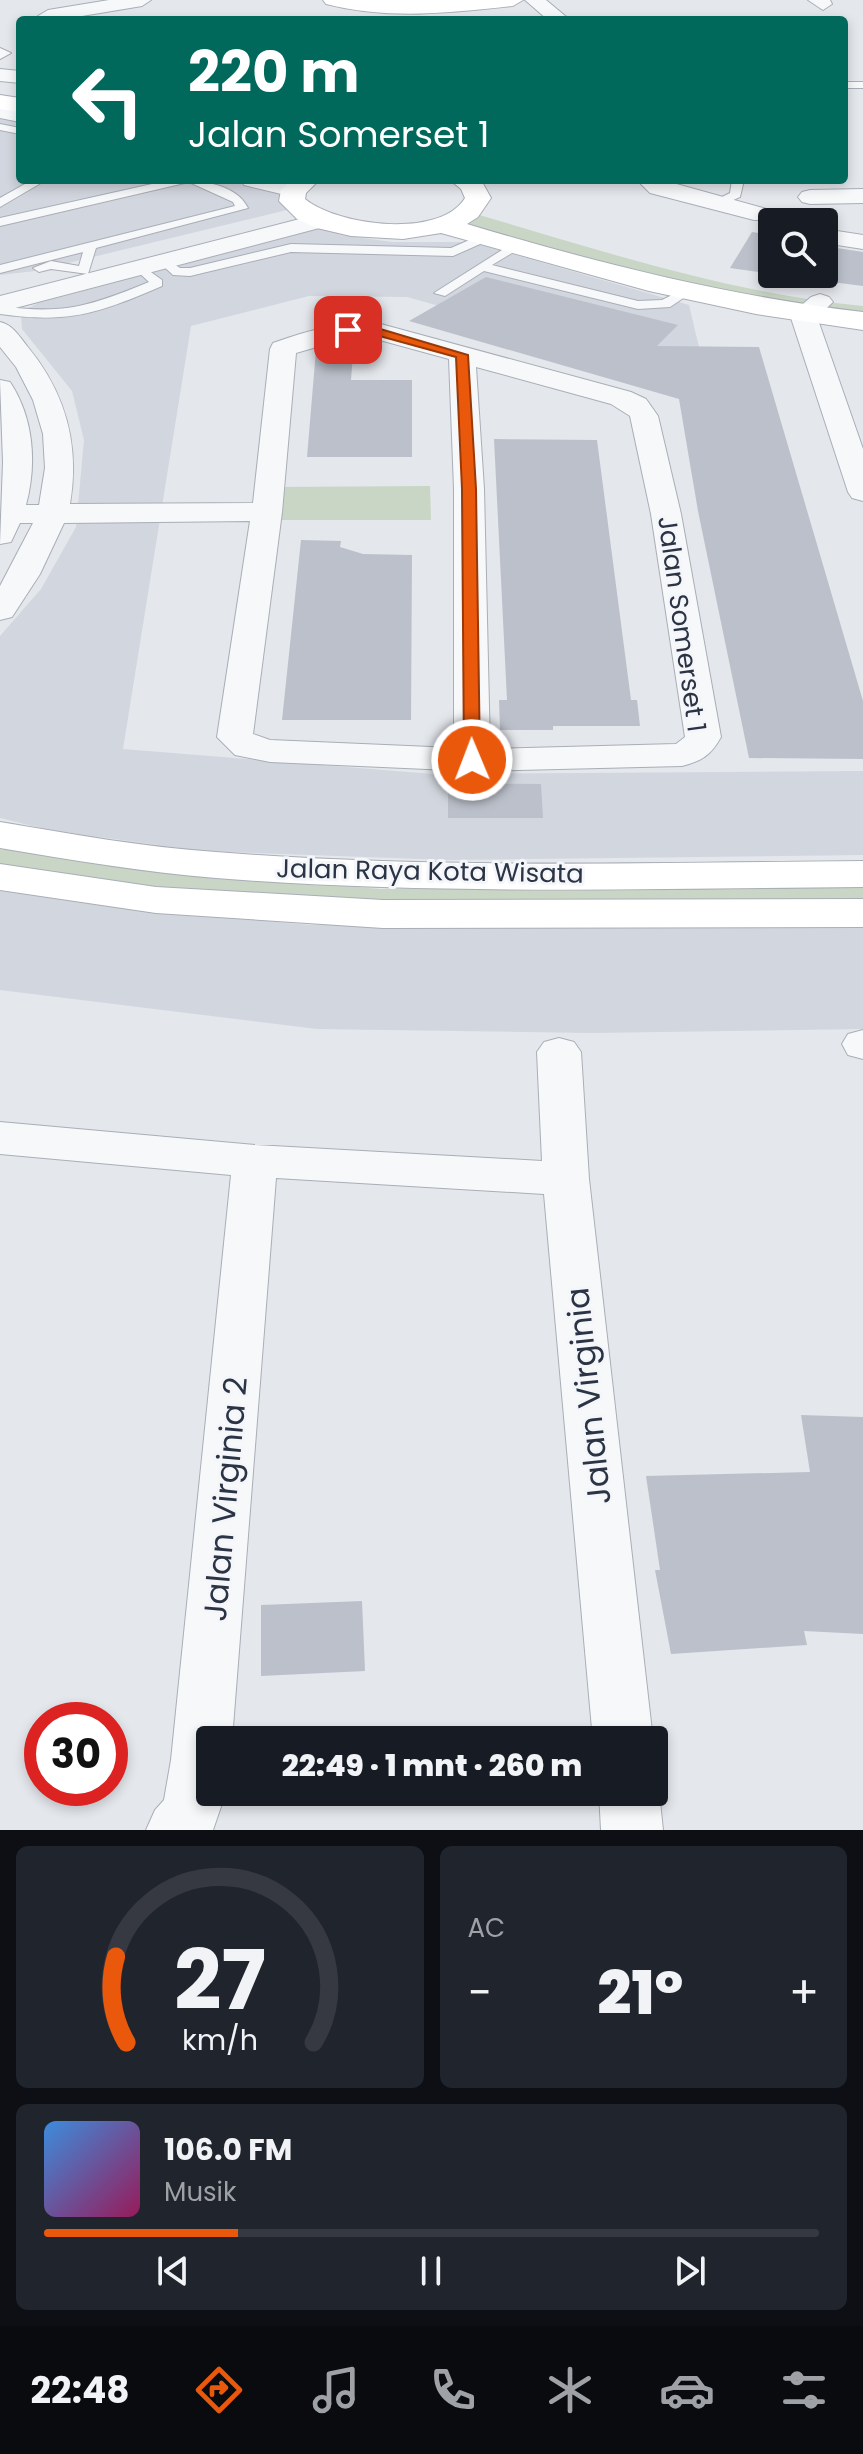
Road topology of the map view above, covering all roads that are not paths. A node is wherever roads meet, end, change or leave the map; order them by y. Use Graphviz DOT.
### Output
graph roads {
  1 [pos="142,0"];
  2 [pos="333,0"];
  3 [pos="513,0"];
  4 [pos="534,0"];
  5 [pos="48,16"];
  6 [pos="555,16"];
  7 [pos="33,184"];
  8 [pos="167,184"];
  9 [pos="202,184"];
  10 [pos="266,184"];
  11 [pos="471,184"];
  12 [pos="653,184"];
  13 [pos="737,184"];
  14 [pos="302,194"];
  15 [pos="863,196"];
  16 [pos="810,197"];
  17 [pos="0,203"];
  18 [pos="716,204"];
  19 [pos="469,212"];
  20 [pos="0,222"];
  21 [pos="758,223"];
  22 [pos="440,224"];
  23 [pos="483,238"];
  24 [pos="838,238"];
  25 [pos="863,242"];
  26 [pos="91,246"];
  27 [pos="513,247"];
  28 [pos="166,263"];
  29 [pos="484,267"];
  30 [pos="0,269"];
  31 [pos="84,271"];
  32 [pos="0,278"];
  33 [pos="0,291"];
  34 [pos="688,291"];
  35 [pos="440,293"];
  36 [pos="863,306"];
  37 [pos="0,307"];
  38 [pos="811,308"];
  39 [pos="863,321"];
  40 [pos="0,330"];
  41 [pos="462,355"];
  42 [pos="0,388"];
  43 [pos="863,492"];
  44 [pos="268,504"];
  45 [pos="56,506"];
  46 [pos="8,516"];
  47 [pos="0,610"];
  48 [pos="472,760"];
  49 [pos="0,835"];
  50 [pos="863,874"];
  51 [pos="0,877"];
  52 [pos="863,913"];
  53 [pos="559,1052"];
  54 [pos="0,1138"];
  55 [pos="255,1161"];
  56 [pos="566,1179"];
  57 [pos="622,1726"];
  58 [pos="630,1806"];
  59 [pos="177,1830"];
  60 [pos="632,1830"];
  1 -- 5 [label="street"];
  2 -- 3 [label="street"];
  4 -- 6 [label="street"];
  7 -- 17 [label="lane"];
  8 -- 20 [label="lane"];
  9 -- 26 [label="lane"];
  10 -- 14 [label="street"];
  11 -- 19 [label="street"];
  12 -- 18 [label="street"];
  13 -- 18 [label="lane"];
  14 -- 22 [label="street"];
  14 -- 28 [label="street"];
  14 -- 31 [label="street"];
  15 -- 16 [label="street"];
  18 -- 21 [label="street"];
  19 -- 22 [label="street"];
  19 -- 38 [label="street"];
  22 -- 23 [label="street"];
  23 -- 27 [label="street"];
  23 -- 28 [label="lane"];
  24 -- 25 [label="street"];
  26 -- 30 [label="lane"];
  26 -- 31 [label="lane"];
  27 -- 29 [label="lane"];
  27 -- 34 [label="street"];
  28 -- 37 [label="street"];
  29 -- 34 [label="lane"];
  29 -- 35 [label="lane"];
  31 -- 32 [label="lane"];
  31 -- 33 [label="street"];
  34 -- 38 [label="street"];
  36 -- 38 [label="street"];
  38 -- 39 [label="street"];
  38 -- 43 [label="street"];
  40 -- 45 [label="street"];
  41 -- 44 [label="street, Jalan Somerset 1"];
  41 -- 48 [label="street"];
  41 -- 48 [label="street, Jalan Somerset 1"];
  42 -- 46 [label="street"];
  44 -- 45 [label="street"];
  44 -- 48 [label="street, Jalan Somerset 1"];
  45 -- 46 [label="street"];
  45 -- 47 [label="street"];
  49 -- 50 [label="street, Jalan Raya Kota Wisata"];
  51 -- 52 [label="street, Jalan Raya Kota Wisata"];
  53 -- 56 [label="street, Jalan Virginia"];
  54 -- 55 [label="street"];
  55 -- 56 [label="street"];
  55 -- 59 [label="street, Jalan Virginia 2"];
  56 -- 57 [label="street, Jalan Virginia"];
  58 -- 60 [label="street"];
}
